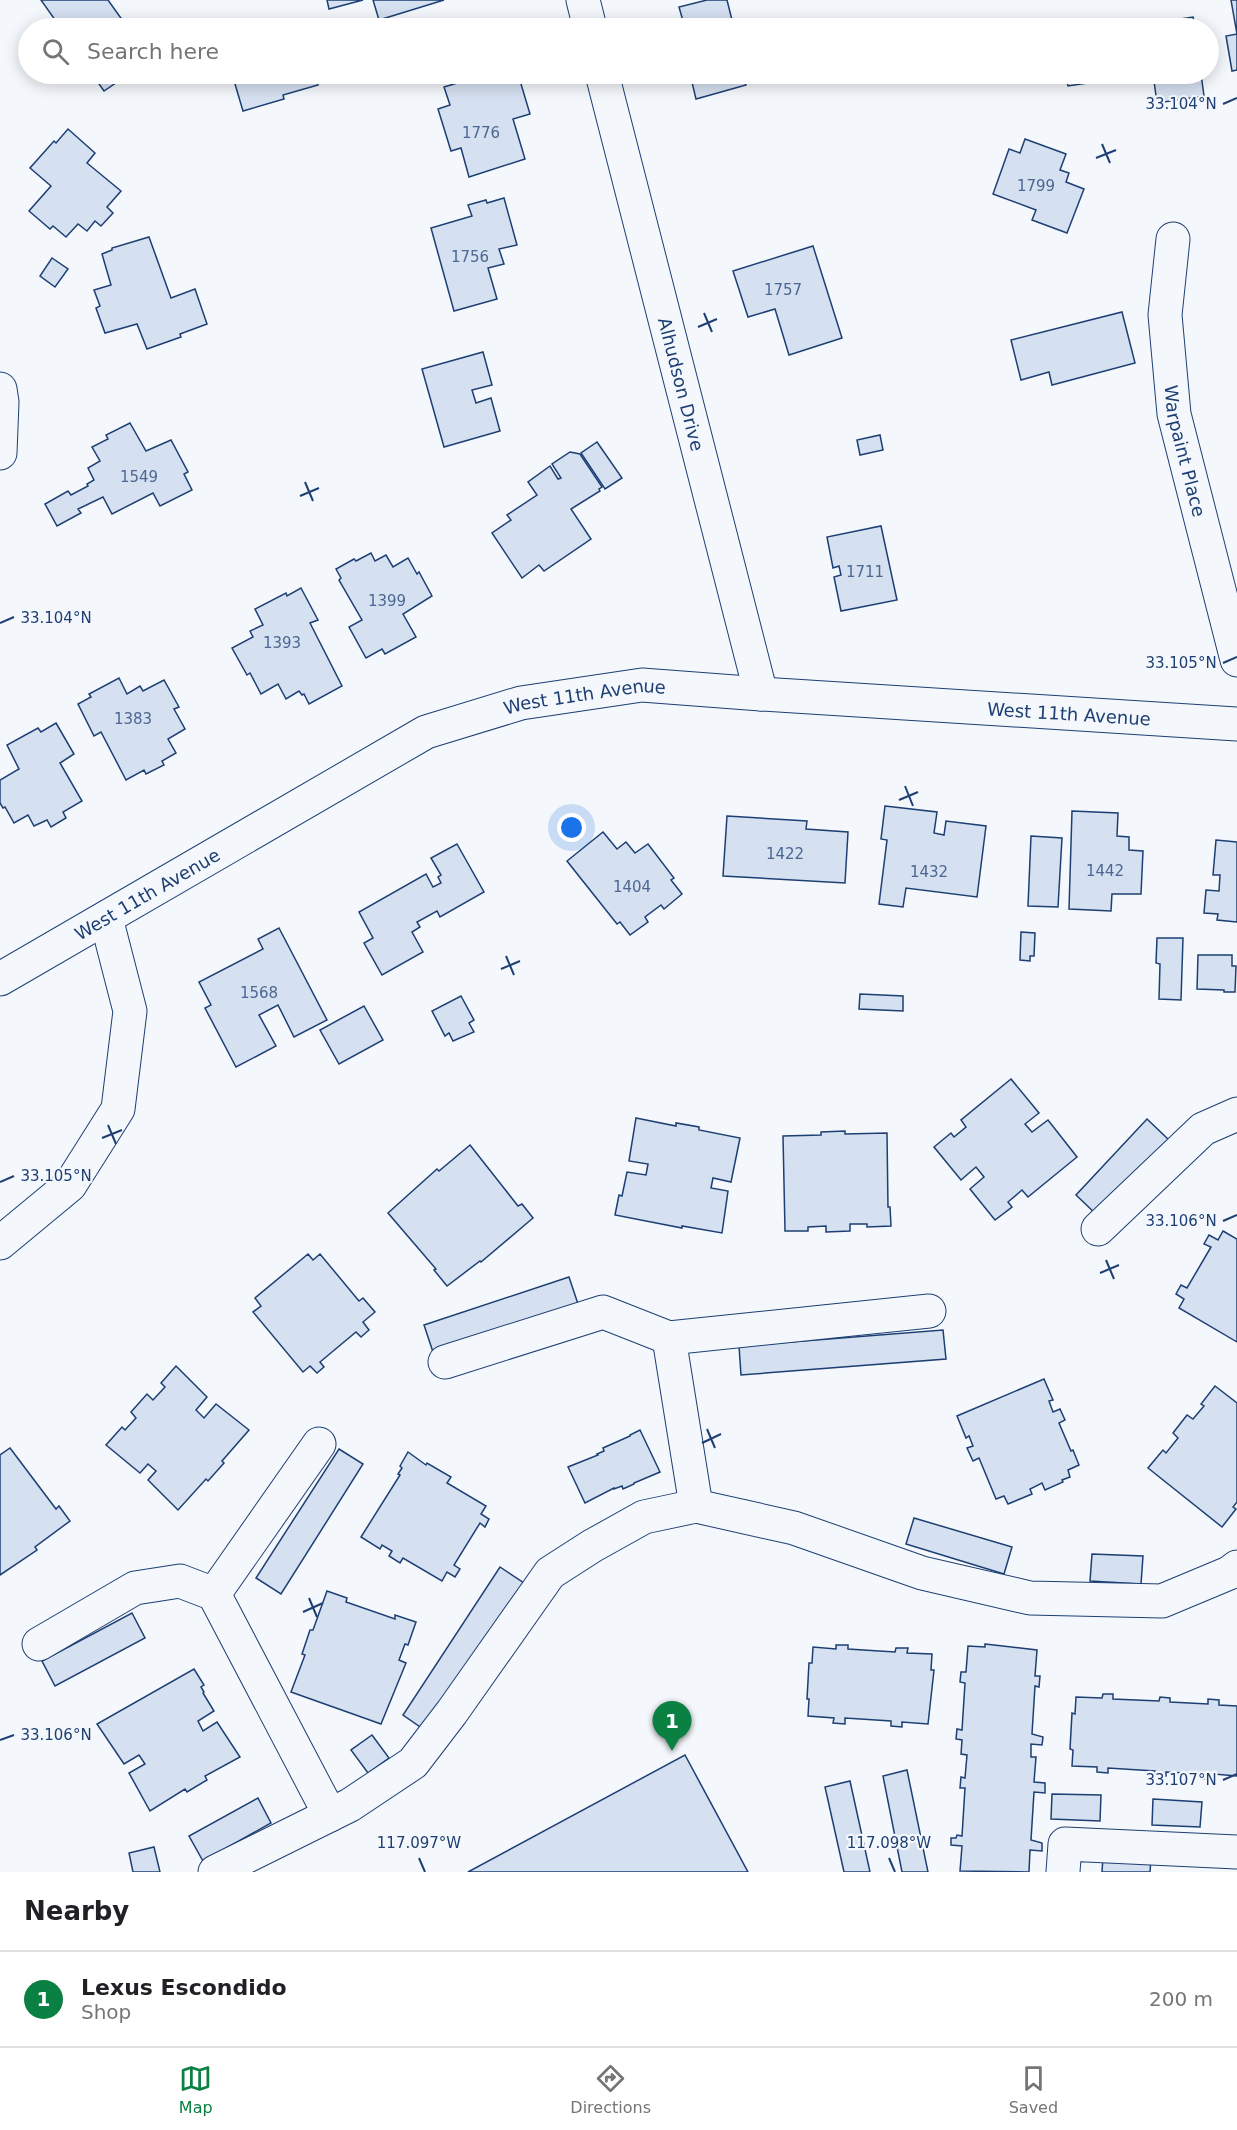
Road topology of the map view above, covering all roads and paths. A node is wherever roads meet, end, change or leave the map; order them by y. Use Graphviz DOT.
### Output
graph roads {
  1 [pos="583,0"];
  2 [pos="588,18"];
  3 [pos="605,84"];
  4 [pos="1173,239"];
  5 [pos="0,389"];
  6 [pos="0,453"];
  7 [pos="1237,660"];
  8 [pos="761,694"];
  9 [pos="1237,724"];
  10 [pos="106,918"];
  11 [pos="0,979"];
  12 [pos="1237,1114"];
  13 [pos="1098,1229"];
  14 [pos="0,1243"];
  15 [pos="929,1311"];
  16 [pos="669,1338"];
  17 [pos="445,1362"];
  18 [pos="319,1444"];
  19 [pos="696,1506"];
  20 [pos="1237,1567"];
  21 [pos="214,1594"];
  22 [pos="39,1644"];
  23 [pos="330,1815"];
  24 [pos="1237,1852"];
  25 [pos="215,1872"];
  26 [pos="1063,1872"];
  1 -- 2 [label="street"];
  3 -- 8 [label="street, Alhudson Drive"];
  4 -- 7 [label="street, Warpaint Place"];
  5 -- 6 [label="street"];
  8 -- 9 [label="street, West 11th Avenue"];
  8 -- 10 [label="street, West 11th Avenue"];
  10 -- 11 [label="street, West 11th Avenue"];
  10 -- 14 [label="street"];
  12 -- 13 [label="street"];
  15 -- 16 [label="street"];
  16 -- 17 [label="street"];
  16 -- 19 [label="street"];
  18 -- 21 [label="street"];
  19 -- 20 [label="street"];
  19 -- 23 [label="street"];
  21 -- 22 [label="street"];
  21 -- 23 [label="street"];
  23 -- 25 [label="street"];
  24 -- 26 [label="street"];
}
